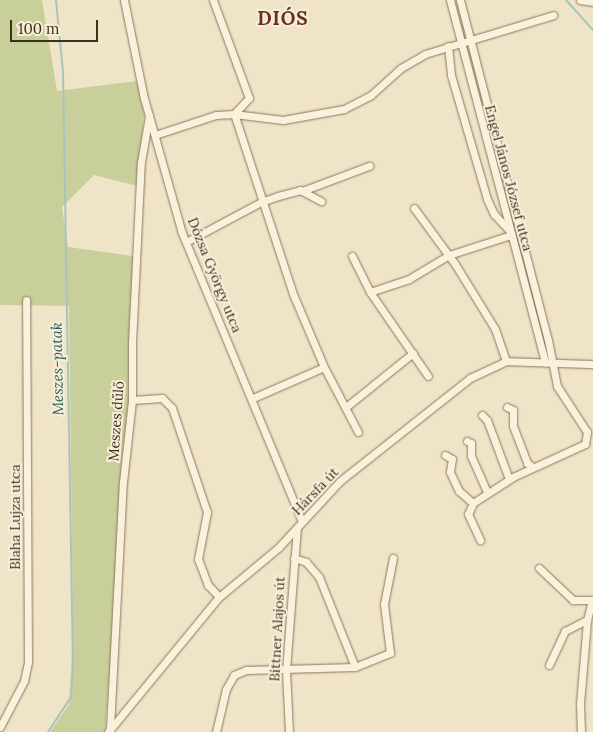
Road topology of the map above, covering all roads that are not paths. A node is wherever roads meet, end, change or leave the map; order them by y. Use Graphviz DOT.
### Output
graph roads {
  1 [pos="124,0"];
  2 [pos="213,0"];
  3 [pos="450,0"];
  4 [pos="460,0"];
  5 [pos="580,1"];
  6 [pos="593,2"];
  7 [pos="553,15"];
  8 [pos="469,39"];
  9 [pos="461,41"];
  10 [pos="448,46"];
  11 [pos="234,114"];
  12 [pos="148,116"];
  13 [pos="155,135"];
  14 [pos="369,166"];
  15 [pos="302,191"];
  16 [pos="321,201"];
  17 [pos="261,202"];
  18 [pos="414,208"];
  19 [pos="510,233"];
  20 [pos="186,242"];
  21 [pos="449,255"];
  22 [pos="352,256"];
  23 [pos="370,292"];
  24 [pos="26,300"];
  25 [pos="413,353"];
  26 [pos="506,361"];
  27 [pos="548,363"];
  28 [pos="593,364"];
  29 [pos="324,367"];
  30 [pos="428,376"];
  31 [pos="253,398"];
  32 [pos="132,400"];
  33 [pos="346,407"];
  34 [pos="507,407"];
  35 [pos="482,416"];
  36 [pos="358,432"];
  37 [pos="466,441"];
  38 [pos="445,455"];
  39 [pos="533,467"];
  40 [pos="509,480"];
  41 [pos="487,492"];
  42 [pos="473,503"];
  43 [pos="302,521"];
  44 [pos="297,528"];
  45 [pos="480,540"];
  46 [pos="294,558"];
  47 [pos="393,558"];
  48 [pos="539,568"];
  49 [pos="218,597"];
  50 [pos="593,600"];
  51 [pos="587,620"];
  52 [pos="549,665"];
  53 [pos="354,667"];
  54 [pos="286,670"];
  55 [pos="0,727"];
  56 [pos="109,730"];
  57 [pos="216,732"];
  58 [pos="289,732"];
  59 [pos="581,732"];
  1 -- 12 [label="street, Dózsa György utca"];
  2 -- 11 [label="street"];
  3 -- 9 [label="street, Engel János József utca"];
  4 -- 8 [label="street, Engel János József utca"];
  5 -- 6 [label="street"];
  7 -- 8 [label="street"];
  8 -- 9 [label="street"];
  8 -- 27 [label="street, Engel János József utca"];
  9 -- 10 [label="street"];
  9 -- 19 [label="street, Engel János József utca"];
  10 -- 11 [label="street"];
  10 -- 19 [label="street"];
  11 -- 13 [label="street"];
  11 -- 17 [label="street"];
  12 -- 13 [label="street, Dózsa György utca"];
  12 -- 32 [label="street, Meszes dűlő"];
  13 -- 20 [label="street, Dózsa György utca"];
  14 -- 15 [label="street"];
  15 -- 16 [label="street"];
  15 -- 17 [label="street"];
  17 -- 20 [label="street"];
  17 -- 29 [label="street"];
  18 -- 21 [label="street"];
  19 -- 21 [label="street"];
  19 -- 27 [label="street, Engel János József utca"];
  20 -- 31 [label="street, Dózsa György utca"];
  21 -- 23 [label="street"];
  21 -- 26 [label="street"];
  22 -- 23 [label="street"];
  23 -- 25 [label="street"];
  24 -- 55 [label="street, Blaha Lujza utca"];
  25 -- 30 [label="street"];
  25 -- 33 [label="street"];
  26 -- 27 [label="street, Hársfa út"];
  26 -- 43 [label="street, Hársfa út"];
  27 -- 28 [label="street, Hársfa út"];
  27 -- 39 [label="street"];
  29 -- 31 [label="street"];
  29 -- 33 [label="street"];
  31 -- 43 [label="street, Dózsa György utca"];
  32 -- 49 [label="street"];
  32 -- 56 [label="street, Meszes dűlő"];
  33 -- 36 [label="street"];
  34 -- 39 [label="street"];
  35 -- 40 [label="street"];
  37 -- 41 [label="street"];
  38 -- 42 [label="street"];
  39 -- 40 [label="street"];
  40 -- 41 [label="street"];
  41 -- 42 [label="street"];
  42 -- 45 [label="street"];
  43 -- 44 [label="street, Hársfa út"];
  44 -- 46 [label="street, Bittner Alajos út"];
  44 -- 49 [label="street, Hársfa út"];
  46 -- 53 [label="street"];
  46 -- 54 [label="street, Bittner Alajos út"];
  47 -- 53 [label="street"];
  48 -- 50 [label="street"];
  49 -- 56 [label="street, Hársfa út"];
  50 -- 51 [label="street"];
  51 -- 52 [label="street"];
  51 -- 59 [label="street"];
  53 -- 54 [label="street"];
  54 -- 57 [label="street"];
  54 -- 58 [label="street, Bittner Alajos út"];
}
